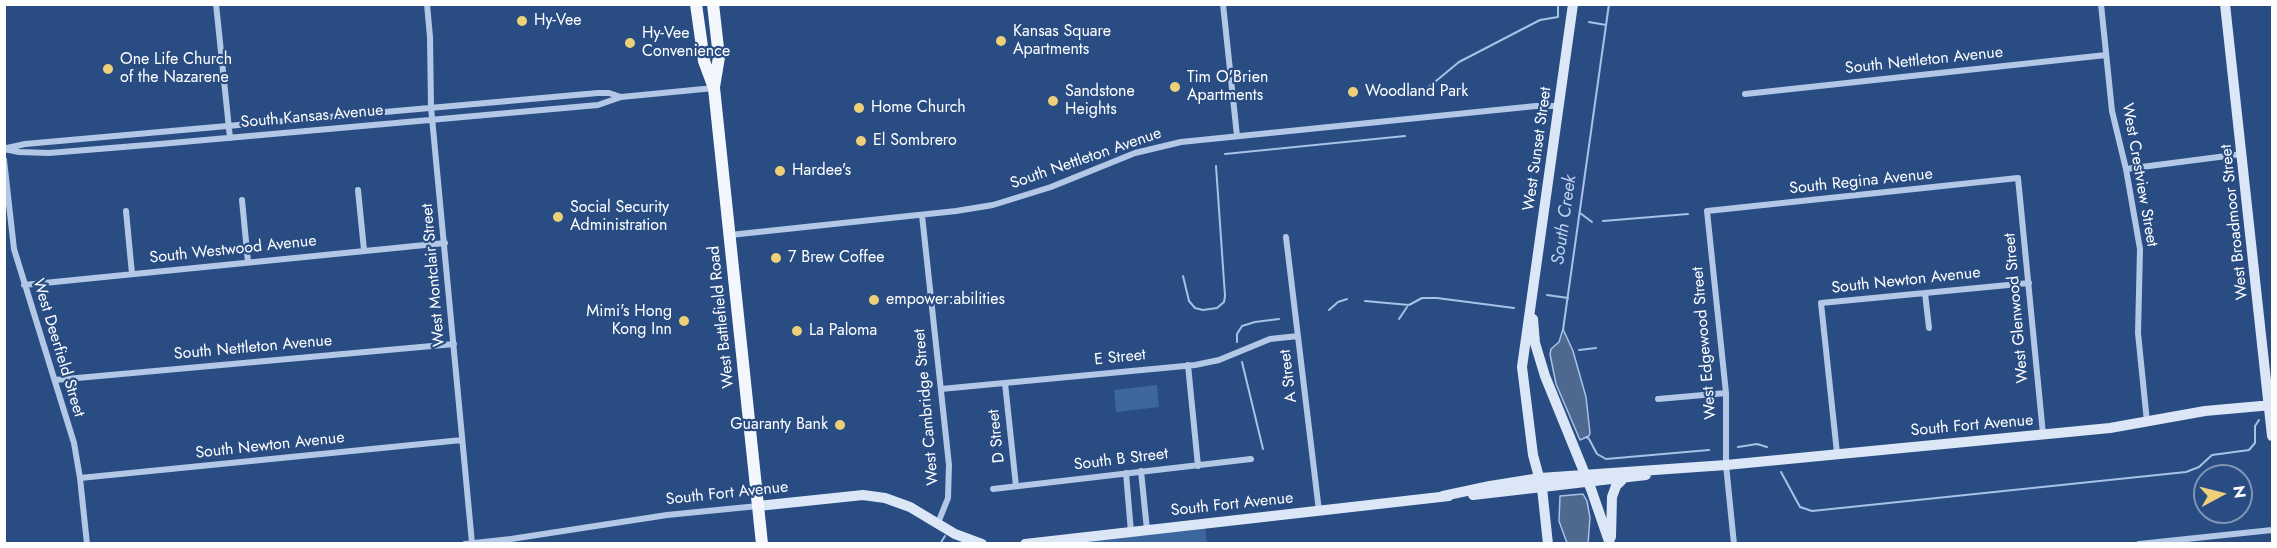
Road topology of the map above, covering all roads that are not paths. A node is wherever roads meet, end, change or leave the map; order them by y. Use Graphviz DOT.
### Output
graph roads {
  1 [pos="216,4"];
  2 [pos="427,4"];
  3 [pos="696,4"];
  4 [pos="713,4"];
  5 [pos="1223,4"];
  6 [pos="1573,4"];
  7 [pos="2101,4"];
  8 [pos="2225,4"];
  9 [pos="2106,55"];
  10 [pos="714,88"];
  11 [pos="1745,94"];
  12 [pos="621,97"];
  13 [pos="1559,106"];
  14 [pos="431,107"];
  15 [pos="432,119"];
  16 [pos="229,125"];
  17 [pos="1237,136"];
  18 [pos="230,138"];
  19 [pos="4,149"];
  20 [pos="2242,154"];
  21 [pos="4,160"];
  22 [pos="2126,169"];
  23 [pos="2018,178"];
  24 [pos="358,190"];
  25 [pos="242,200"];
  26 [pos="126,211"];
  27 [pos="1707,212"];
  28 [pos="922,215"];
  29 [pos="730,235"];
  30 [pos="1286,237"];
  31 [pos="445,243"];
  32 [pos="364,250"];
  33 [pos="248,262"];
  34 [pos="132,274"];
  35 [pos="2029,283"];
  36 [pos="24,285"];
  37 [pos="1925,293"];
  38 [pos="1532,297"];
  39 [pos="1929,328"];
  40 [pos="1298,336"];
  41 [pos="454,344"];
  42 [pos="1188,365"];
  43 [pos="55,380"];
  44 [pos="1005,383"];
  45 [pos="941,389"];
  46 [pos="1726,393"];
  47 [pos="1658,399"];
  48 [pos="2271,405"];
  49 [pos="2147,423"];
  50 [pos="2043,434"];
  51 [pos="2272,436"];
  52 [pos="462,440"];
  53 [pos="1837,453"];
  54 [pos="1251,459"];
  55 [pos="1198,465"];
  56 [pos="1726,465"];
  57 [pos="1672,470"];
  58 [pos="1141,471"];
  59 [pos="1126,473"];
  60 [pos="80,478"];
  61 [pos="1586,479"];
  62 [pos="1623,479"];
  63 [pos="1541,483"];
  64 [pos="1016,486"];
  65 [pos="993,489"];
  66 [pos="758,506"];
  67 [pos="1319,511"];
  68 [pos="938,523"];
  69 [pos="1147,530"];
  70 [pos="2272,531"];
  71 [pos="1131,532"];
  72 [pos="87,543"];
  73 [pos="465,543"];
  74 [pos="472,543"];
  75 [pos="762,543"];
  76 [pos="982,543"];
  77 [pos="1025,543"];
  78 [pos="1548,543"];
  79 [pos="1611,543"];
  80 [pos="1734,543"];
  81 [pos="2139,543"];
  1 -- 16 [label="street"];
  2 -- 14 [label="street, West Montclair Street"];
  3 -- 10 [label="main road, West Battlefield Road"];
  4 -- 10 [label="main road, West Battlefield Road"];
  5 -- 17 [label="street"];
  6 -- 13 [label="street, West Sunset Street"];
  7 -- 9 [label="street, West Crestview Street"];
  8 -- 20 [label="street, West Broadmoor Street"];
  9 -- 11 [label="street, South Nettleton Avenue"];
  9 -- 22 [label="street, West Crestview Street"];
  10 -- 12 [label="street, South Kansas Avenue"];
  10 -- 29 [label="main road, West Battlefield Road"];
  12 -- 14 [label="street, South Kansas Avenue"];
  12 -- 15 [label="street, South Kansas Avenue"];
  13 -- 17 [label="street, South Nettleton Avenue"];
  13 -- 38 [label="street, West Sunset Street"];
  14 -- 15 [label="street, West Montclair Street"];
  14 -- 16 [label="street, South Kansas Avenue"];
  15 -- 18 [label="street, South Kansas Avenue"];
  15 -- 31 [label="street, West Montclair Street"];
  16 -- 18 [label="street"];
  16 -- 19 [label="street, South Kansas Avenue"];
  17 -- 28 [label="street, South Nettleton Avenue"];
  18 -- 19 [label="street, South Kansas Avenue"];
  20 -- 22 [label="street"];
  20 -- 48 [label="street, West Broadmoor Street"];
  21 -- 36 [label="street, West Deerfield Street"];
  22 -- 49 [label="street, West Crestview Street"];
  23 -- 27 [label="street, South Regina Avenue"];
  23 -- 35 [label="street, West Glenwood Street"];
  24 -- 32 [label="street"];
  25 -- 33 [label="street"];
  26 -- 34 [label="street"];
  27 -- 46 [label="street, West Edgewood Street"];
  28 -- 29 [label="street, South Nettleton Avenue"];
  28 -- 45 [label="street, West Cambridge Street"];
  29 -- 66 [label="main road, West Battlefield Road"];
  30 -- 40 [label="street, A Street"];
  31 -- 32 [label="street, South Westwood Avenue"];
  31 -- 41 [label="street, West Montclair Street"];
  32 -- 33 [label="street, South Westwood Avenue"];
  33 -- 34 [label="street, South Westwood Avenue"];
  34 -- 36 [label="street, South Westwood Avenue"];
  35 -- 37 [label="street, South Newton Avenue"];
  35 -- 50 [label="street, West Glenwood Street"];
  36 -- 43 [label="street, West Deerfield Street"];
  37 -- 39 [label="street"];
  37 -- 53 [label="street, South Newton Avenue"];
  38 -- 61 [label="street, West Sunset Street"];
  38 -- 63 [label="street, West Sunset Street"];
  40 -- 42 [label="street, E Street"];
  40 -- 67 [label="street, A Street"];
  41 -- 43 [label="street, South Nettleton Avenue"];
  41 -- 52 [label="street, West Montclair Street"];
  42 -- 44 [label="street, E Street"];
  42 -- 55 [label="street"];
  43 -- 60 [label="street, West Deerfield Street"];
  44 -- 45 [label="street, E Street"];
  44 -- 64 [label="street, D Street"];
  45 -- 68 [label="street, West Cambridge Street"];
  46 -- 47 [label="street"];
  46 -- 56 [label="street, West Edgewood Street"];
  48 -- 49 [label="street, South Fort Avenue"];
  48 -- 51 [label="street, West Broadmoor Street"];
  49 -- 50 [label="street, South Fort Avenue"];
  50 -- 53 [label="street, South Fort Avenue"];
  52 -- 60 [label="street, South Newton Avenue"];
  52 -- 74 [label="street, West Montclair Street"];
  53 -- 56 [label="street, South Fort Avenue"];
  54 -- 55 [label="street, South B Street"];
  55 -- 58 [label="street, South B Street"];
  56 -- 57 [label="street, South Fort Avenue"];
  56 -- 80 [label="street, West Edgewood Street"];
  57 -- 61 [label="street, South Fort Avenue"];
  57 -- 62 [label="street, South Fort Avenue"];
  58 -- 59 [label="street, South B Street"];
  58 -- 69 [label="street"];
  59 -- 64 [label="street, South B Street"];
  59 -- 71 [label="street"];
  60 -- 72 [label="street, West Deerfield Street"];
  61 -- 62 [label="street, South Fort Avenue"];
  61 -- 63 [label="street, South Fort Avenue"];
  61 -- 79 [label="street, West Sunset Street"];
  62 -- 79 [label="street"];
  63 -- 67 [label="street, South Fort Avenue"];
  63 -- 78 [label="street, West Sunset Street"];
  64 -- 65 [label="street, South B Street"];
  66 -- 68 [label="street, South Fort Avenue"];
  66 -- 74 [label="street, South Fort Avenue"];
  66 -- 75 [label="main road, West Battlefield Road"];
  67 -- 69 [label="street, South Fort Avenue"];
  68 -- 76 [label="street, South Fort Avenue"];
  69 -- 71 [label="street, South Fort Avenue"];
  70 -- 81 [label="street"];
  71 -- 77 [label="street, South Fort Avenue"];
  73 -- 74 [label="street, South Fort Avenue"];
}
